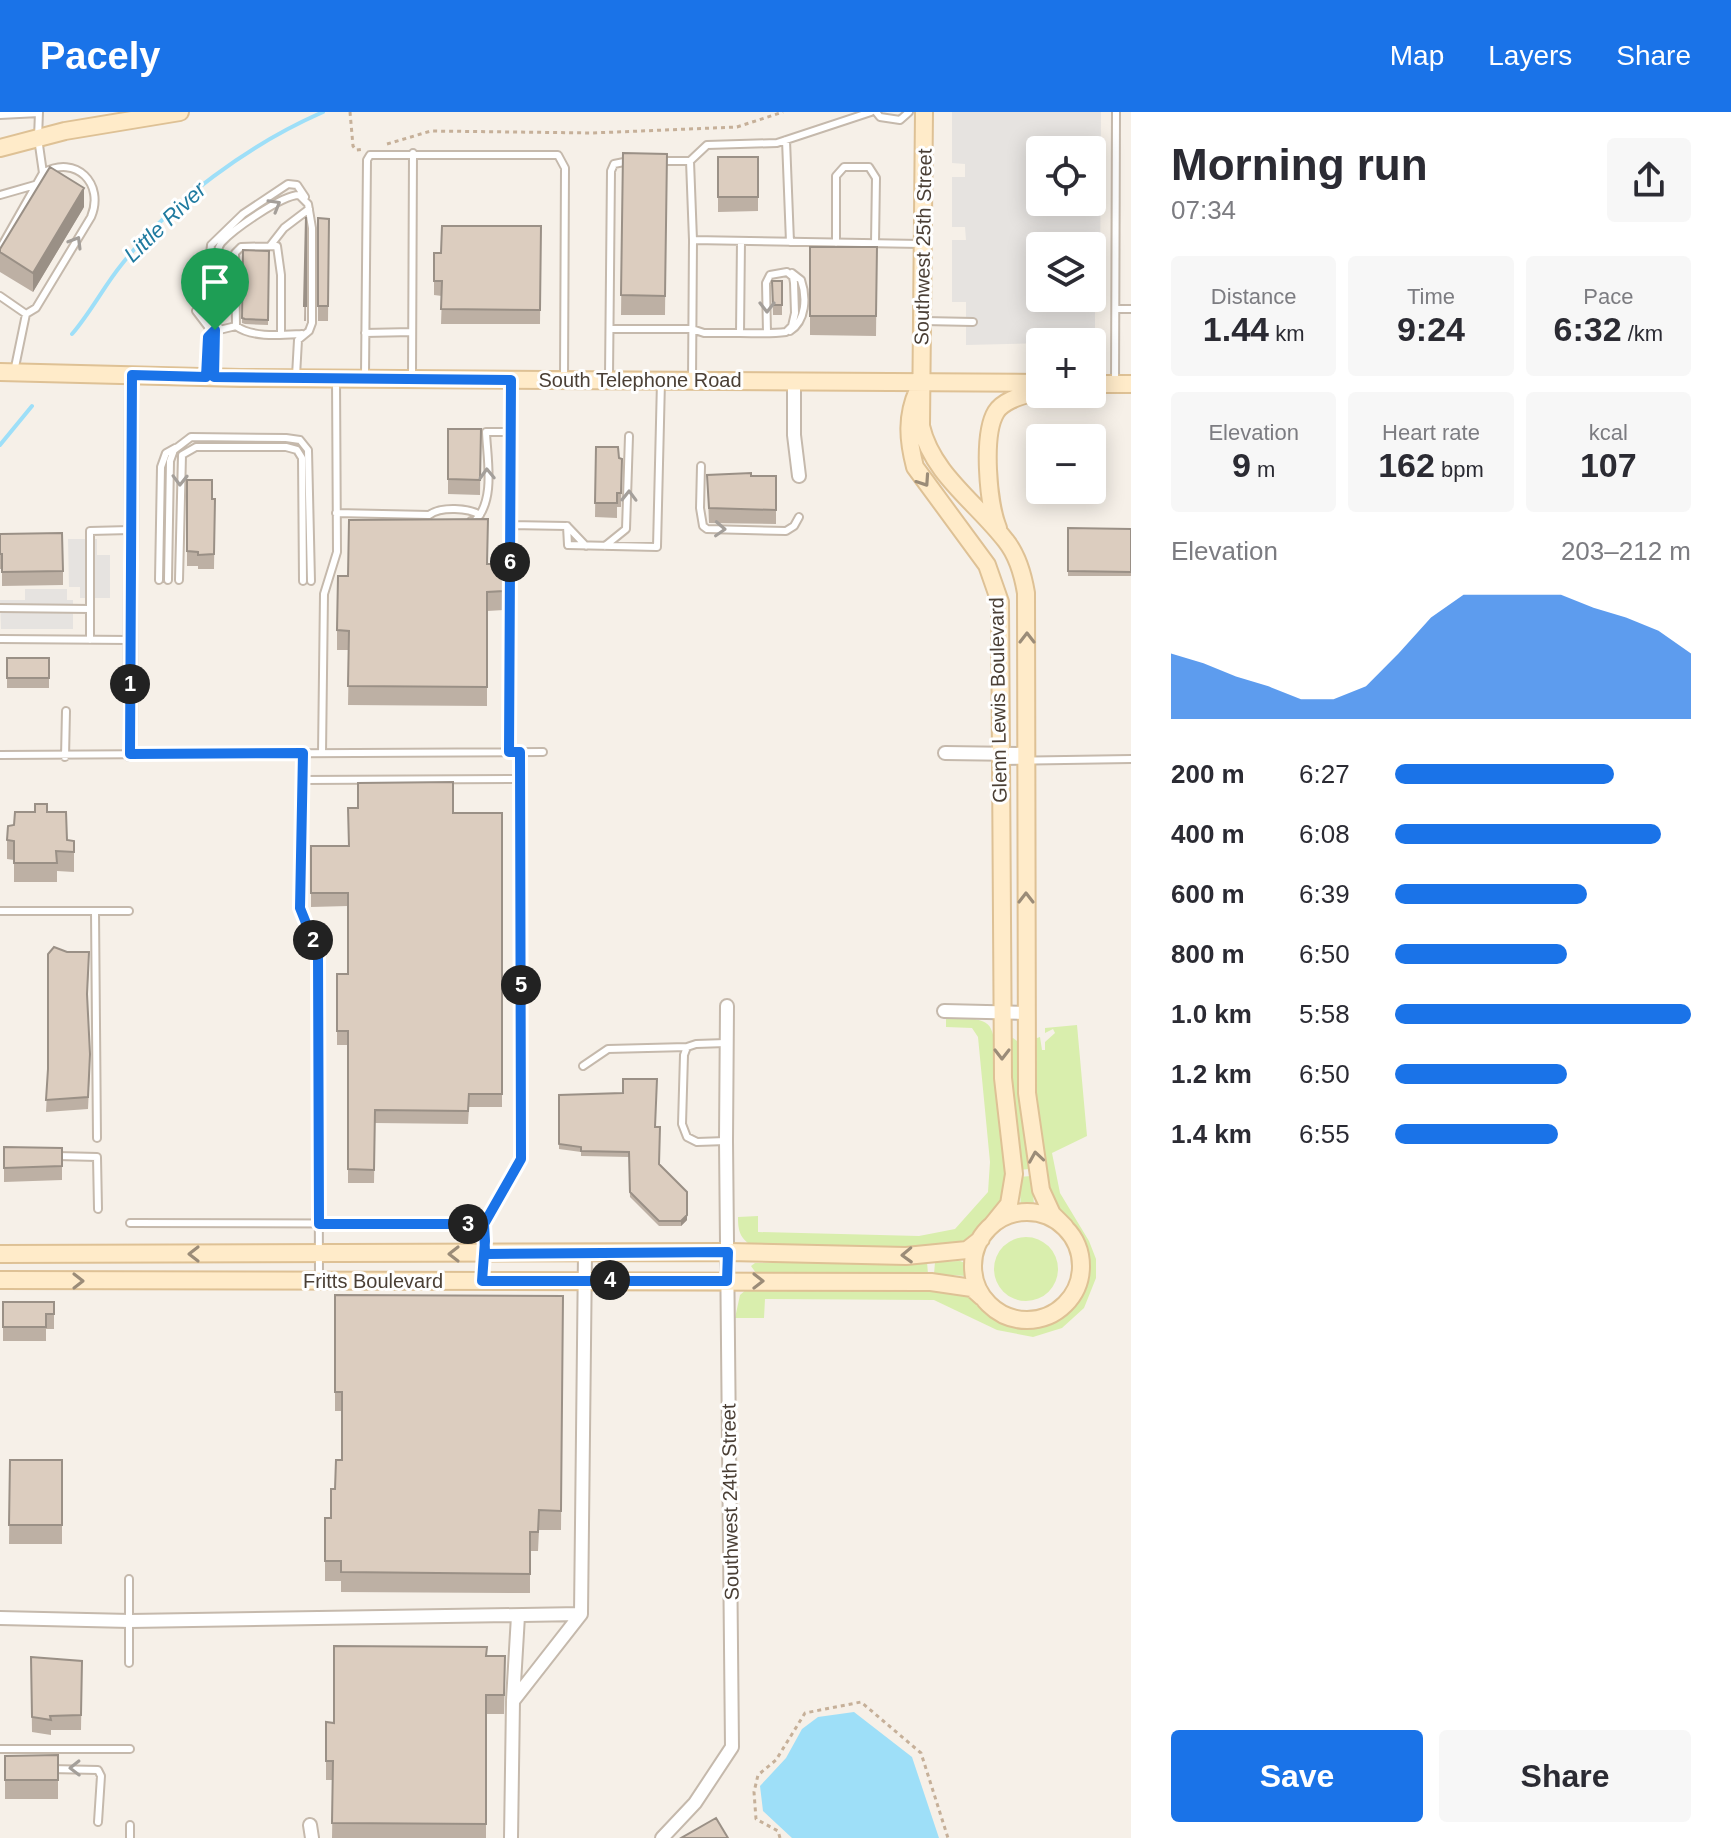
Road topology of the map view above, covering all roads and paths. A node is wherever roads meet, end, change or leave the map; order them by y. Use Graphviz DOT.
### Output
graph roads {
  1 [pos="350,112"];
  2 [pos="783,112"];
  3 [pos="874,112"];
  4 [pos="911,112"];
  5 [pos="924,112"];
  6 [pos="1116,112"];
  7 [pos="39,113"];
  8 [pos="174,113"];
  9 [pos="0,115"];
  10 [pos="38,138"];
  11 [pos="786,140"];
  12 [pos="385,145"];
  13 [pos="0,148"];
  14 [pos="370,148"];
  15 [pos="413,153"];
  16 [pos="639,161"];
  17 [pos="652,161"];
  18 [pos="690,161"];
  19 [pos="43,173"];
  20 [pos="35,185"];
  21 [pos="0,195"];
  22 [pos="306,199"];
  23 [pos="309,209"];
  24 [pos="693,240"];
  25 [pos="741,241"];
  26 [pos="790,242"];
  27 [pos="836,243"];
  28 [pos="875,243"];
  29 [pos="923,244"];
  30 [pos="270,246"];
  31 [pos="0,249"];
  32 [pos="0,296"];
  33 [pos="1116,309"];
  34 [pos="1131,309"];
  35 [pos="196,311"];
  36 [pos="26,314"];
  37 [pos="922,321"];
  38 [pos="215,322"];
  39 [pos="973,322"];
  40 [pos="236,326"];
  41 [pos="611,329"];
  42 [pos="692,329"];
  43 [pos="213,331"];
  44 [pos="412,332"];
  45 [pos="290,333"];
  46 [pos="365,333"];
  47 [pos="740,333"];
  48 [pos="767,333"];
  49 [pos="281,334"];
  50 [pos="303,334"];
  51 [pos="296,356"];
  52 [pos="7,372"];
  53 [pos="132,375"];
  54 [pos="210,377"];
  55 [pos="296,379"];
  56 [pos="336,379"];
  57 [pos="365,379"];
  58 [pos="412,379"];
  59 [pos="511,380"];
  60 [pos="564,380"];
  61 [pos="609,381"];
  62 [pos="661,381"];
  63 [pos="692,381"];
  64 [pos="794,381"];
  65 [pos="922,381"];
  66 [pos="1026,383"];
  67 [pos="1123,384"];
  68 [pos="1026,394"];
  69 [pos="511,432"];
  70 [pos="629,436"];
  71 [pos="182,444"];
  72 [pos="701,466"];
  73 [pos="799,476"];
  74 [pos="336,513"];
  75 [pos="429,515"];
  76 [pos="480,515"];
  77 [pos="799,517"];
  78 [pos="436,520"];
  79 [pos="461,521"];
  80 [pos="510,525"];
  81 [pos="567,526"];
  82 [pos="130,530"];
  83 [pos="1002,537"];
  84 [pos="586,546"];
  85 [pos="605,546"];
  86 [pos="159,580"];
  87 [pos="168,580"];
  88 [pos="179,580"];
  89 [pos="303,581"];
  90 [pos="311,581"];
  91 [pos="0,608"];
  92 [pos="90,609"];
  93 [pos="0,639"];
  94 [pos="90,640"];
  95 [pos="130,640"];
  96 [pos="66,711"];
  97 [pos="509,752"];
  98 [pos="520,752"];
  99 [pos="543,752"];
  100 [pos="303,753"];
  101 [pos="322,753"];
  102 [pos="945,753"];
  103 [pos="130,754"];
  104 [pos="0,755"];
  105 [pos="65,757"];
  106 [pos="1000,757"];
  107 [pos="1027,758"];
  108 [pos="1131,759"];
  109 [pos="520,779"];
  110 [pos="303,780"];
  111 [pos="0,911"];
  112 [pos="95,911"];
  113 [pos="129,911"];
  114 [pos="727,1006"];
  115 [pos="944,1011"];
  116 [pos="1002,1013"];
  117 [pos="1026,1013"];
  118 [pos="726,1043"];
  119 [pos="687,1047"];
  120 [pos="583,1066"];
  121 [pos="97,1138"];
  122 [pos="726,1141"];
  123 [pos="42,1156"];
  124 [pos="98,1209"];
  125 [pos="130,1223"];
  126 [pos="319,1224"];
  127 [pos="484,1224"];
  128 [pos="992,1225"];
  129 [pos="1065,1227"];
  130 [pos="981,1239"];
  131 [pos="728,1252"];
  132 [pos="0,1254"];
  133 [pos="319,1254"];
  134 [pos="485,1254"];
  135 [pos="585,1254"];
  136 [pos="0,1280"];
  137 [pos="584,1280"];
  138 [pos="319,1281"];
  139 [pos="482,1281"];
  140 [pos="727,1281"];
  141 [pos="982,1297"];
  142 [pos="129,1579"];
  143 [pos="581,1614"];
  144 [pos="518,1616"];
  145 [pos="0,1618"];
  146 [pos="130,1621"];
  147 [pos="129,1663"];
  148 [pos="513,1701"];
  149 [pos="0,1749"];
  150 [pos="130,1749"];
  151 [pos="45,1769"];
  152 [pos="98,1822"];
  153 [pos="130,1825"];
  154 [pos="130,1838"];
  155 [pos="511,1838"];
  156 [pos="662,1838"];
  157 [pos="780,1838"];
  158 [pos="948,1838"];
  1 -- 14 [label="path"];
  2 -- 12 [label="path"];
  3 -- 4 [label="lane"];
  3 -- 11 [label="lane"];
  4 -- 5 [label="lane"];
  5 -- 29 [label="street, Southwest 25th Street"];
  6 -- 33 [label="lane"];
  7 -- 9 [label="lane"];
  7 -- 10 [label="lane"];
  8 -- 10 [label="street"];
  10 -- 13 [label="street"];
  10 -- 19 [label="lane"];
  11 -- 18 [label="lane"];
  11 -- 26 [label="lane"];
  15 -- 44 [label="lane"];
  15 -- 46 [label="lane"];
  15 -- 60 [label="lane"];
  16 -- 41 [label="lane"];
  17 -- 18 [label="lane"];
  18 -- 24 [label="lane"];
  19 -- 20 [label="lane"];
  36 -- 19 [label="lane, one-way"];
  20 -- 21 [label="lane"];
  20 -- 31 [label="lane"];
  22 -- 23 [label="lane"];
  38 -- 22 [label="lane, one-way"];
  22 -- 38 [label="lane"];
  23 -- 30 [label="lane"];
  23 -- 50 [label="lane"];
  24 -- 25 [label="lane"];
  24 -- 42 [label="lane"];
  25 -- 26 [label="lane"];
  25 -- 47 [label="lane"];
  26 -- 27 [label="lane"];
  27 -- 28 [label="lane"];
  27 -- 28 [label="lane"];
  28 -- 29 [label="lane"];
  29 -- 37 [label="street, Southwest 25th Street"];
  30 -- 40 [label="lane"];
  30 -- 49 [label="lane"];
  32 -- 36 [label="lane"];
  33 -- 34 [label="lane"];
  33 -- 67 [label="lane"];
  35 -- 43 [label="lane"];
  36 -- 52 [label="lane"];
  37 -- 39 [label="lane"];
  37 -- 65 [label="street, Southwest 25th Street"];
  38 -- 43 [label="lane"];
  40 -- 43 [label="lane"];
  40 -- 49 [label="lane"];
  41 -- 42 [label="lane"];
  41 -- 61 [label="lane"];
  42 -- 47 [label="lane"];
  42 -- 63 [label="lane"];
  43 -- 54 [label="lane"];
  43 -- 54 [label="lane"];
  44 -- 46 [label="lane"];
  44 -- 58 [label="lane"];
  45 -- 49 [label="lane"];
  45 -- 50 [label="lane"];
  45 -- 51 [label="lane"];
  46 -- 57 [label="lane"];
  47 -- 48 [label="lane"];
  48 -- 48 [label="lane, one-way"];
  50 -- 51 [label="lane"];
  51 -- 55 [label="lane"];
  52 -- 53 [label="street, South Telephone Road"];
  53 -- 54 [label="street, South Telephone Road"];
  53 -- 82 [label="street"];
  54 -- 55 [label="street, South Telephone Road"];
  55 -- 56 [label="street, South Telephone Road"];
  56 -- 57 [label="street, South Telephone Road"];
  56 -- 74 [label="lane"];
  57 -- 58 [label="street, South Telephone Road"];
  58 -- 59 [label="street, South Telephone Road"];
  59 -- 60 [label="street, South Telephone Road"];
  59 -- 69 [label="lane"];
  60 -- 61 [label="street, South Telephone Road"];
  61 -- 62 [label="street, South Telephone Road"];
  62 -- 63 [label="street, South Telephone Road"];
  62 -- 85 [label="lane"];
  63 -- 64 [label="street, South Telephone Road"];
  64 -- 65 [label="street, South Telephone Road"];
  64 -- 73 [label="street"];
  65 -- 66 [label="street, South Telephone Road"];
  65 -- 83 [label="street, Glenn Lewis Boulevard"];
  65 -- 106 [label="street, Glenn Lewis Boulevard, one-way"];
  68 -- 83 [label="street, Glenn Lewis Boulevard"];
  76 -- 69 [label="lane, one-way"];
  69 -- 80 [label="lane"];
  85 -- 70 [label="lane, one-way"];
  71 -- 86 [label="lane"];
  71 -- 87 [label="lane"];
  71 -- 90 [label="lane"];
  72 -- 77 [label="lane, one-way"];
  74 -- 75 [label="lane"];
  74 -- 101 [label="lane"];
  75 -- 76 [label="lane"];
  75 -- 78 [label="lane"];
  76 -- 79 [label="lane"];
  80 -- 81 [label="lane"];
  80 -- 97 [label="lane"];
  81 -- 84 [label="lane"];
  81 -- 84 [label="lane"];
  82 -- 92 [label="lane"];
  82 -- 95 [label="street"];
  107 -- 83 [label="street, Glenn Lewis Boulevard, one-way"];
  84 -- 85 [label="lane"];
  89 -- 88 [label="lane, one-way"];
  91 -- 92 [label="lane"];
  92 -- 94 [label="lane"];
  93 -- 94 [label="lane"];
  94 -- 95 [label="lane"];
  95 -- 103 [label="street"];
  96 -- 105 [label="lane"];
  97 -- 98 [label="lane"];
  97 -- 101 [label="lane"];
  98 -- 99 [label="lane"];
  98 -- 109 [label="lane"];
  100 -- 101 [label="lane"];
  100 -- 103 [label="lane"];
  100 -- 110 [label="lane"];
  102 -- 106 [label="street"];
  103 -- 105 [label="lane"];
  104 -- 105 [label="lane"];
  106 -- 107 [label="street"];
  106 -- 116 [label="street, Glenn Lewis Boulevard"];
  107 -- 108 [label="lane"];
  117 -- 107 [label="street, Glenn Lewis Boulevard, one-way"];
  109 -- 110 [label="lane"];
  109 -- 127 [label="lane"];
  110 -- 126 [label="lane"];
  111 -- 112 [label="lane"];
  112 -- 113 [label="lane"];
  112 -- 121 [label="lane"];
  114 -- 118 [label="street, Southwest 24th Street"];
  115 -- 116 [label="street"];
  116 -- 117 [label="street"];
  116 -- 128 [label="street, Glenn Lewis Boulevard, one-way"];
  129 -- 117 [label="street, Glenn Lewis Boulevard, one-way"];
  118 -- 119 [label="lane"];
  118 -- 122 [label="street, Southwest 24th Street"];
  119 -- 120 [label="lane"];
  119 -- 122 [label="lane"];
  122 -- 131 [label="street, Southwest 24th Street"];
  123 -- 124 [label="lane"];
  125 -- 126 [label="lane"];
  126 -- 127 [label="lane"];
  126 -- 133 [label="lane"];
  127 -- 134 [label="lane"];
  128 -- 129 [label="street"];
  128 -- 130 [label="street"];
  129 -- 141 [label="street"];
  130 -- 131 [label="street, Fritts Boulevard, one-way"];
  130 -- 141 [label="street"];
  131 -- 135 [label="street, Fritts Boulevard"];
  131 -- 140 [label="street, Southwest 24th Street"];
  133 -- 132 [label="street, Fritts Boulevard, one-way"];
  134 -- 133 [label="street, Fritts Boulevard, one-way"];
  133 -- 138 [label="lane"];
  134 -- 135 [label="street, Fritts Boulevard"];
  134 -- 139 [label="lane"];
  135 -- 137 [label="street"];
  136 -- 138 [label="street, Fritts Boulevard, one-way"];
  137 -- 139 [label="street, Fritts Boulevard"];
  137 -- 140 [label="street, Fritts Boulevard"];
  137 -- 143 [label="street"];
  138 -- 139 [label="street, Fritts Boulevard"];
  140 -- 141 [label="street, Fritts Boulevard, one-way"];
  140 -- 156 [label="street, Southwest 24th Street"];
  142 -- 146 [label="lane"];
  143 -- 144 [label="street"];
  143 -- 148 [label="street"];
  144 -- 146 [label="street"];
  144 -- 148 [label="street"];
  145 -- 146 [label="street"];
  146 -- 147 [label="lane"];
  148 -- 155 [label="street"];
  149 -- 150 [label="lane"];
  152 -- 151 [label="lane, one-way"];
  153 -- 154 [label="lane"];
  157 -- 158 [label="path"];
}
